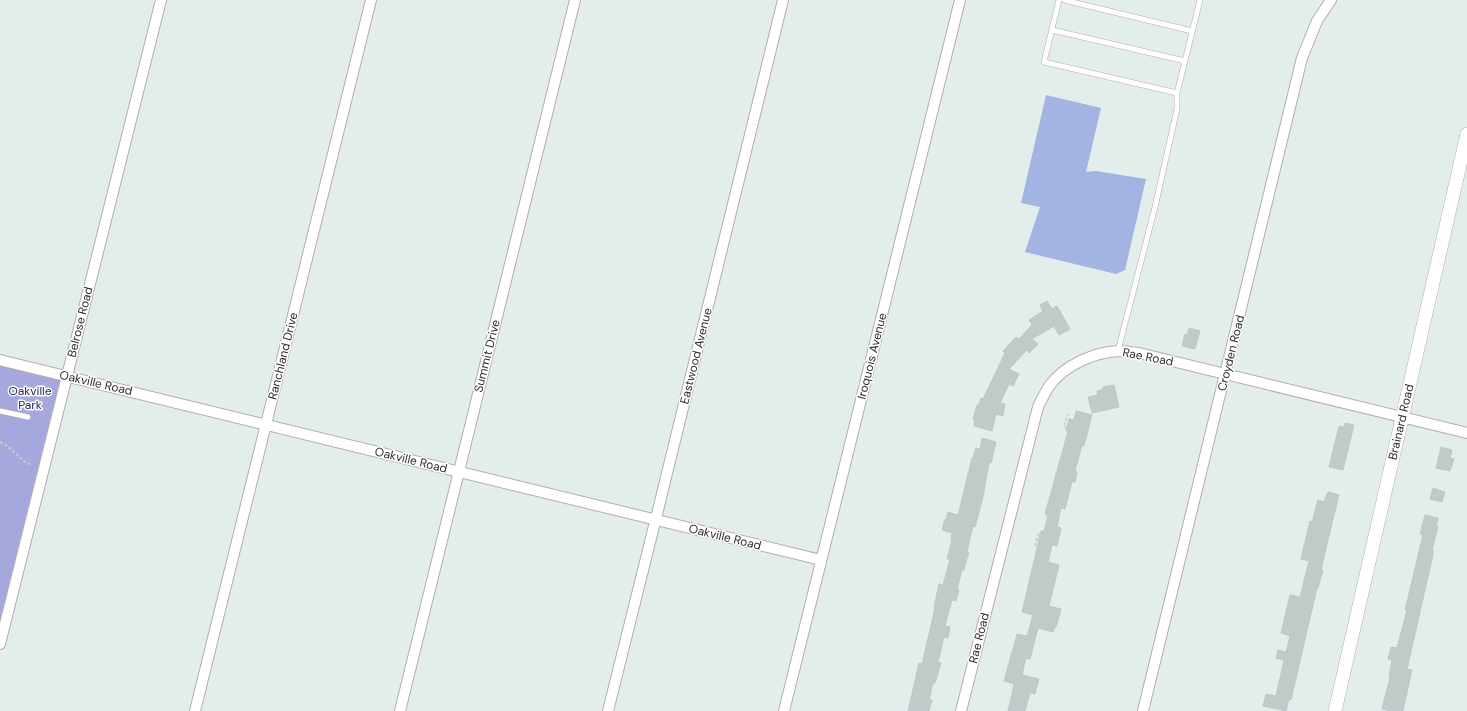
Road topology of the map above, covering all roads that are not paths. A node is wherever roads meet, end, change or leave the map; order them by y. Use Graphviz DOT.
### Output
graph roads {
  1 [pos="161,0"];
  2 [pos="371,0"];
  3 [pos="575,0"];
  4 [pos="783,0"];
  5 [pos="960,0"];
  6 [pos="1059,0"];
  7 [pos="1064,0"];
  8 [pos="1200,0"];
  9 [pos="1332,0"];
  10 [pos="1052,30"];
  11 [pos="1192,31"];
  12 [pos="1185,61"];
  13 [pos="1177,94"];
  14 [pos="1467,134"];
  15 [pos="1118,351"];
  16 [pos="0,360"];
  17 [pos="1225,374"];
  18 [pos="67,376"];
  19 [pos="0,411"];
  20 [pos="28,417"];
  21 [pos="1402,417"];
  22 [pos="266,424"];
  23 [pos="1467,433"];
  24 [pos="459,472"];
  25 [pos="656,519"];
  26 [pos="821,560"];
  27 [pos="0,644"];
  28 [pos="195,711"];
  29 [pos="400,711"];
  30 [pos="608,711"];
  31 [pos="784,711"];
  32 [pos="961,711"];
  33 [pos="1143,711"];
  34 [pos="1335,711"];
  1 -- 18 [label="street, Belrose Road"];
  2 -- 22 [label="street, Ranchland Drive"];
  3 -- 24 [label="street, Summit Drive"];
  4 -- 25 [label="street, Eastwood Avenue"];
  5 -- 26 [label="street, Iroquois Avenue"];
  6 -- 10 [label="lane"];
  7 -- 11 [label="lane"];
  8 -- 11 [label="lane"];
  9 -- 17 [label="street, Croyden Road"];
  10 -- 12 [label="lane"];
  10 -- 13 [label="lane"];
  11 -- 12 [label="lane"];
  12 -- 13 [label="lane"];
  13 -- 15 [label="lane"];
  14 -- 21 [label="street, Brainard Road"];
  15 -- 17 [label="street, Rae Road"];
  15 -- 32 [label="street, Rae Road"];
  16 -- 18 [label="street, Oakville Road"];
  17 -- 21 [label="street, Rae Road"];
  17 -- 33 [label="street, Croyden Road"];
  18 -- 22 [label="street, Oakville Road"];
  18 -- 27 [label="street, Belrose Road"];
  19 -- 20 [label="lane"];
  21 -- 23 [label="street, Rae Road"];
  21 -- 34 [label="street, Brainard Road"];
  22 -- 24 [label="street, Oakville Road"];
  22 -- 28 [label="street, Ranchland Drive"];
  24 -- 25 [label="street, Oakville Road"];
  24 -- 29 [label="street, Summit Drive"];
  25 -- 26 [label="street, Oakville Road"];
  25 -- 30 [label="street, Eastwood Avenue"];
  26 -- 31 [label="street, Iroquois Avenue"];
}
